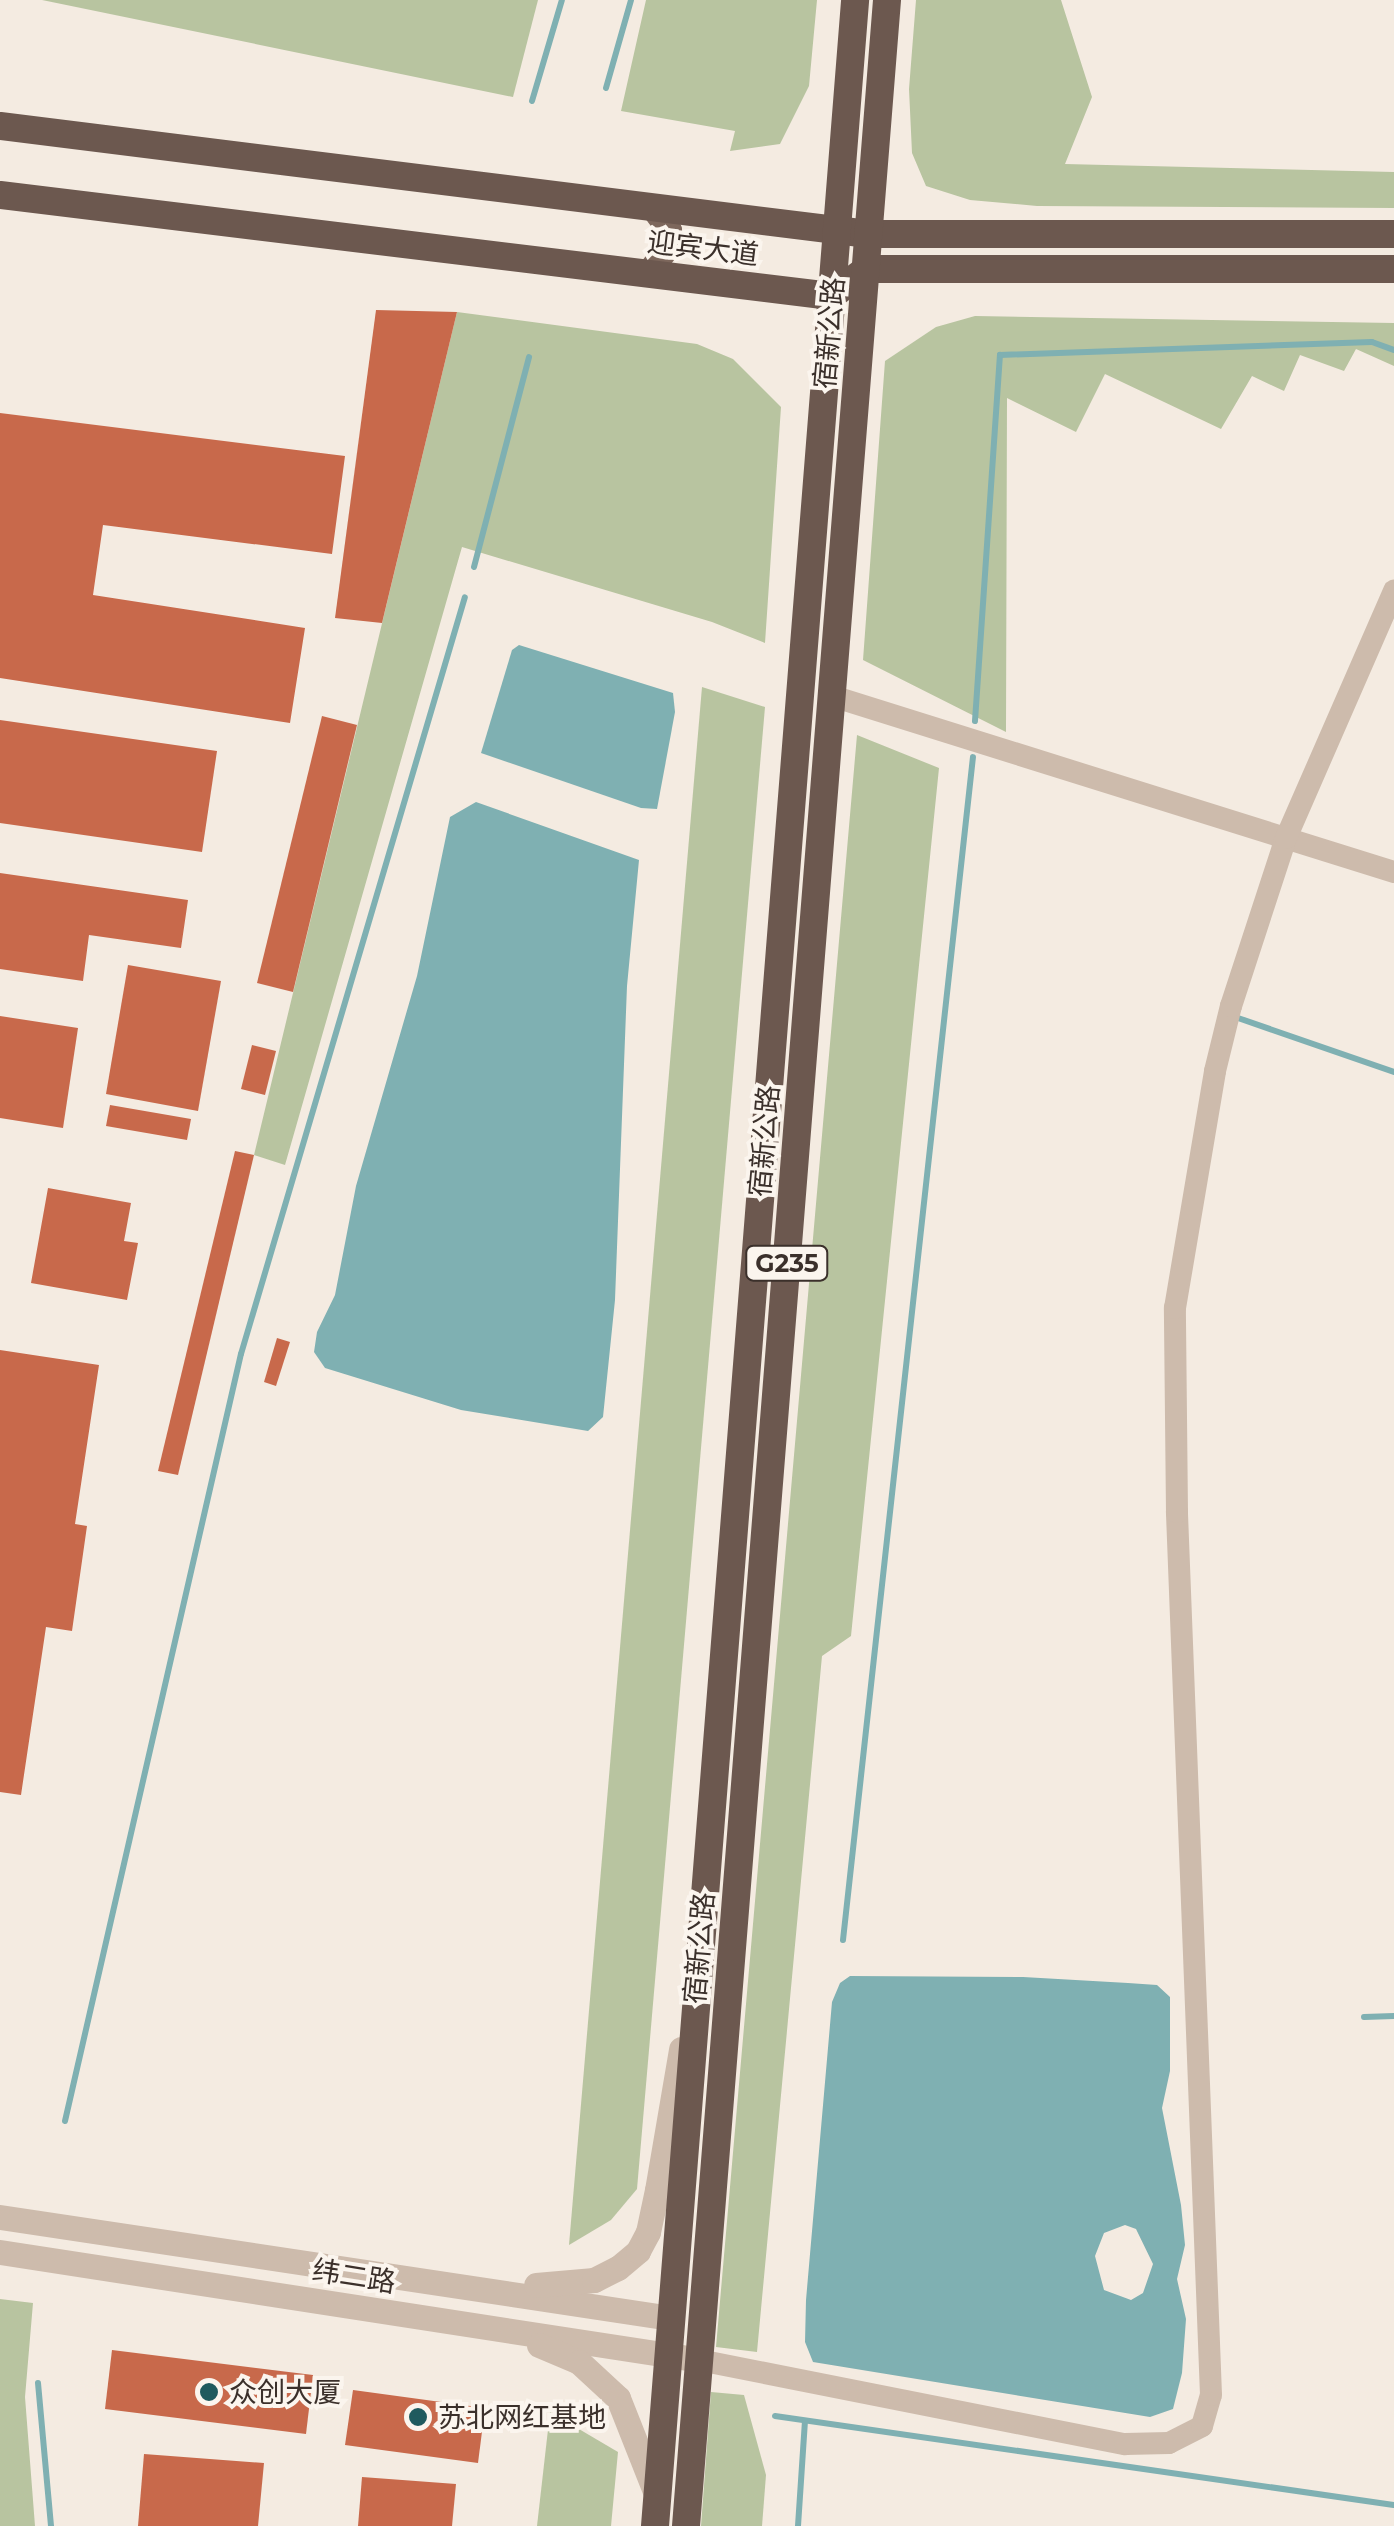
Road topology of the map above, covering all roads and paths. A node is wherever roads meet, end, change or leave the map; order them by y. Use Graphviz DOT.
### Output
graph roads {
  1 [pos="855,0"];
  2 [pos="888,0"];
  3 [pos="0,126"];
  4 [pos="0,195"];
  5 [pos="652,208"];
  6 [pos="836,231"];
  7 [pos="868,234"];
  8 [pos="1394,234"];
  9 [pos="867,268"];
  10 [pos="1394,269"];
  11 [pos="647,274"];
  12 [pos="831,296"];
  13 [pos="1394,591"];
  14 [pos="832,696"];
  15 [pos="1286,838"];
  16 [pos="1394,872"];
  17 [pos="704,1895"];
  18 [pos="0,2217"];
  19 [pos="0,2252"];
  20 [pos="448,2284"];
  21 [pos="398,2313"];
  22 [pos="671,2318"];
  23 [pos="668,2356"];
  24 [pos="699,2360"];
  25 [pos="656,2512"];
  26 [pos="686,2526"];
  1 -- 6 [label="highway, 宿新公路 / G235"];
  2 -- 7 [label="highway, 宿新公路 / G235"];
  3 -- 5 [label="highway, 迎宾大道"];
  4 -- 11 [label="highway, 迎宾大道"];
  5 -- 6 [label="highway, 迎宾大道"];
  5 -- 11 [label="main road"];
  6 -- 7 [label="highway, 迎宾大道"];
  6 -- 12 [label="highway, 宿新公路 / G235"];
  7 -- 8 [label="highway, 迎宾大道"];
  7 -- 9 [label="highway, 宿新公路 / G235"];
  9 -- 10 [label="highway"];
  9 -- 12 [label="highway"];
  9 -- 14 [label="highway, 宿新公路 / G235"];
  11 -- 12 [label="highway, 迎宾大道"];
  12 -- 17 [label="highway, 宿新公路 / G235"];
  13 -- 15 [label="street"];
  14 -- 15 [label="street"];
  14 -- 24 [label="highway, 宿新公路 / G235"];
  15 -- 16 [label="street"];
  15 -- 24 [label="street"];
  17 -- 20 [label="street"];
  17 -- 22 [label="highway, 宿新公路 / G235"];
  18 -- 20 [label="street, 纬二路"];
  19 -- 21 [label="street, 纬二路"];
  20 -- 22 [label="street, 纬二路"];
  21 -- 23 [label="street, 纬二路"];
  21 -- 25 [label="street"];
  22 -- 23 [label="highway, 宿新公路 / G235"];
  23 -- 24 [label="street, 纬二路"];
  23 -- 25 [label="highway, 宿新公路 / G235"];
  24 -- 26 [label="highway, 宿新公路 / G235"];
}
